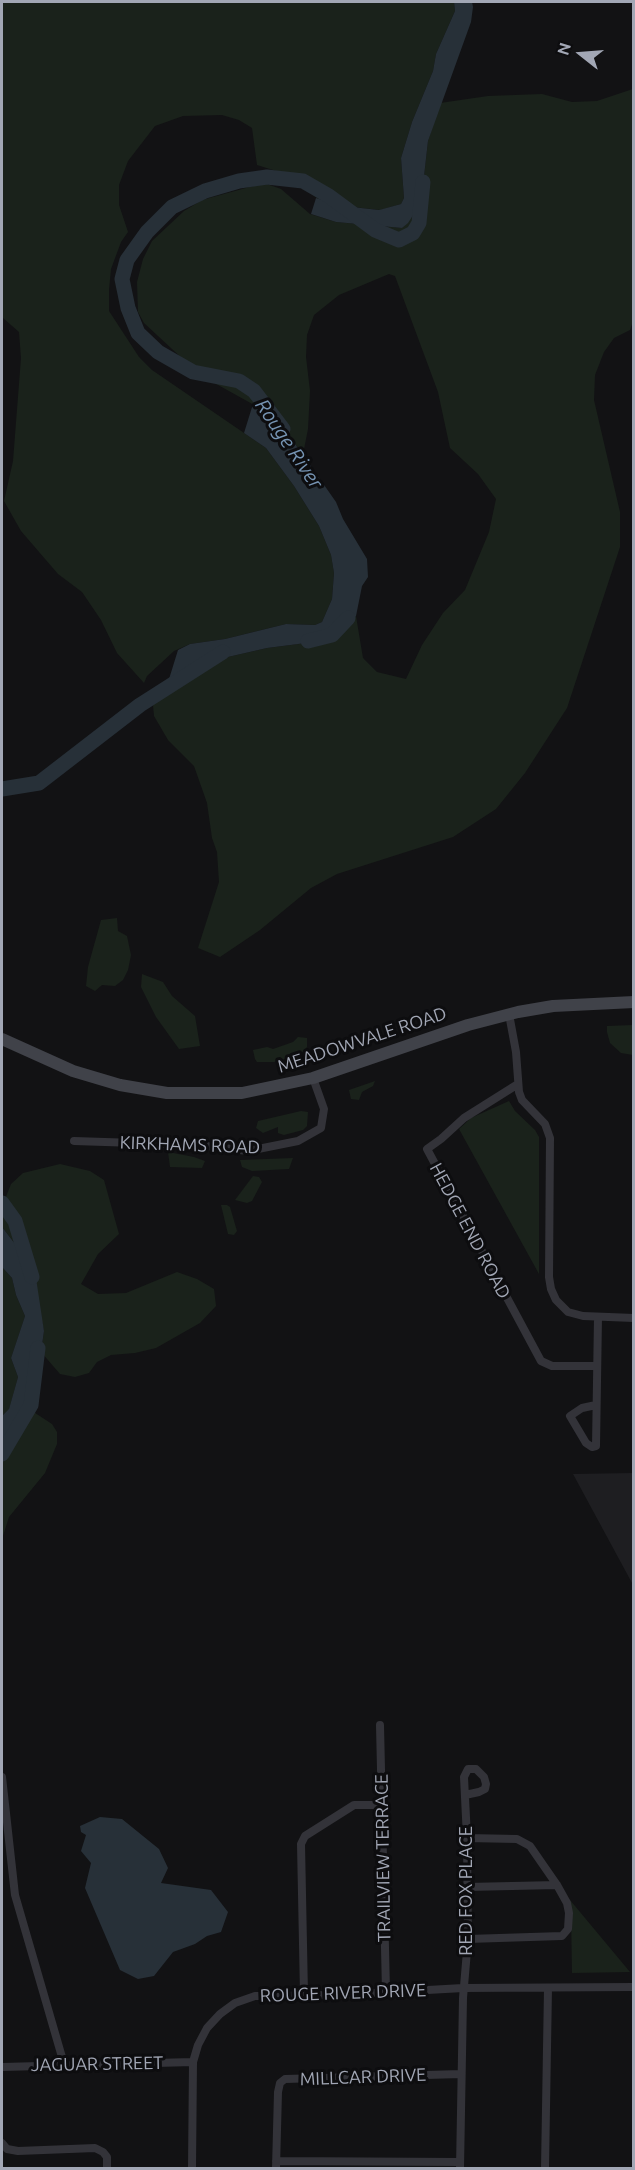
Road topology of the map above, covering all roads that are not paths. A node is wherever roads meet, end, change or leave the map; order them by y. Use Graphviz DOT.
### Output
graph roads {
  1 [pos="633,1002"];
  2 [pos="509,1014"];
  3 [pos="2,1039"];
  4 [pos="313,1078"];
  5 [pos="518,1084"];
  6 [pos="74,1141"];
  7 [pos="598,1317"];
  8 [pos="633,1318"];
  9 [pos="597,1366"];
  10 [pos="596,1405"];
  11 [pos="380,1725"];
  12 [pos="2,1777"];
  13 [pos="465,1795"];
  14 [pos="3,1801"];
  15 [pos="381,1805"];
  16 [pos="467,1838"];
  17 [pos="557,1885"];
  18 [pos="467,1887"];
  19 [pos="468,1939"];
  20 [pos="633,1987"];
  21 [pos="463,1988"];
  22 [pos="548,1988"];
  23 [pos="386,1992"];
  24 [pos="304,1994"];
  25 [pos="193,2062"];
  26 [pos="64,2064"];
  27 [pos="2,2067"];
  28 [pos="461,2074"];
  29 [pos="2,2143"];
  30 [pos="276,2165"];
  31 [pos="460,2165"];
  32 [pos="107,2169"];
  33 [pos="192,2169"];
  34 [pos="545,2169"];
  1 -- 2 [label="main road, MEADOWVALE ROAD"];
  2 -- 4 [label="main road, MEADOWVALE ROAD"];
  2 -- 5 [label="street"];
  3 -- 4 [label="main road, MEADOWVALE ROAD"];
  4 -- 6 [label="street, KIRKHAMS ROAD"];
  5 -- 7 [label="street"];
  5 -- 9 [label="street, HEDGE END ROAD"];
  7 -- 8 [label="street"];
  7 -- 9 [label="street"];
  9 -- 10 [label="street"];
  10 -- 10 [label="street"];
  11 -- 15 [label="street, TRAILVIEW TERRACE"];
  12 -- 14 [label="street"];
  13 -- 16 [label="street, RED FOX PLACE"];
  14 -- 26 [label="street"];
  15 -- 23 [label="street, TRAILVIEW TERRACE"];
  15 -- 24 [label="street"];
  16 -- 17 [label="street"];
  16 -- 18 [label="street, RED FOX PLACE"];
  17 -- 18 [label="street"];
  17 -- 19 [label="street"];
  18 -- 19 [label="street, RED FOX PLACE"];
  19 -- 21 [label="street, RED FOX PLACE"];
  20 -- 22 [label="street, ROUGE RIVER DRIVE"];
  21 -- 22 [label="street, ROUGE RIVER DRIVE"];
  21 -- 23 [label="street, ROUGE RIVER DRIVE"];
  21 -- 28 [label="street, RED FOX PLACE"];
  22 -- 34 [label="street"];
  23 -- 24 [label="street, ROUGE RIVER DRIVE"];
  24 -- 25 [label="street, ROUGE RIVER DRIVE"];
  25 -- 26 [label="street, JAGUAR STREET"];
  25 -- 33 [label="street, ROUGE RIVER DRIVE"];
  26 -- 27 [label="street, JAGUAR STREET"];
  28 -- 30 [label="street, MILLCAR DRIVE"];
  28 -- 31 [label="street, RED FOX PLACE"];
  29 -- 32 [label="street"];
  30 -- 31 [label="street"];
}
